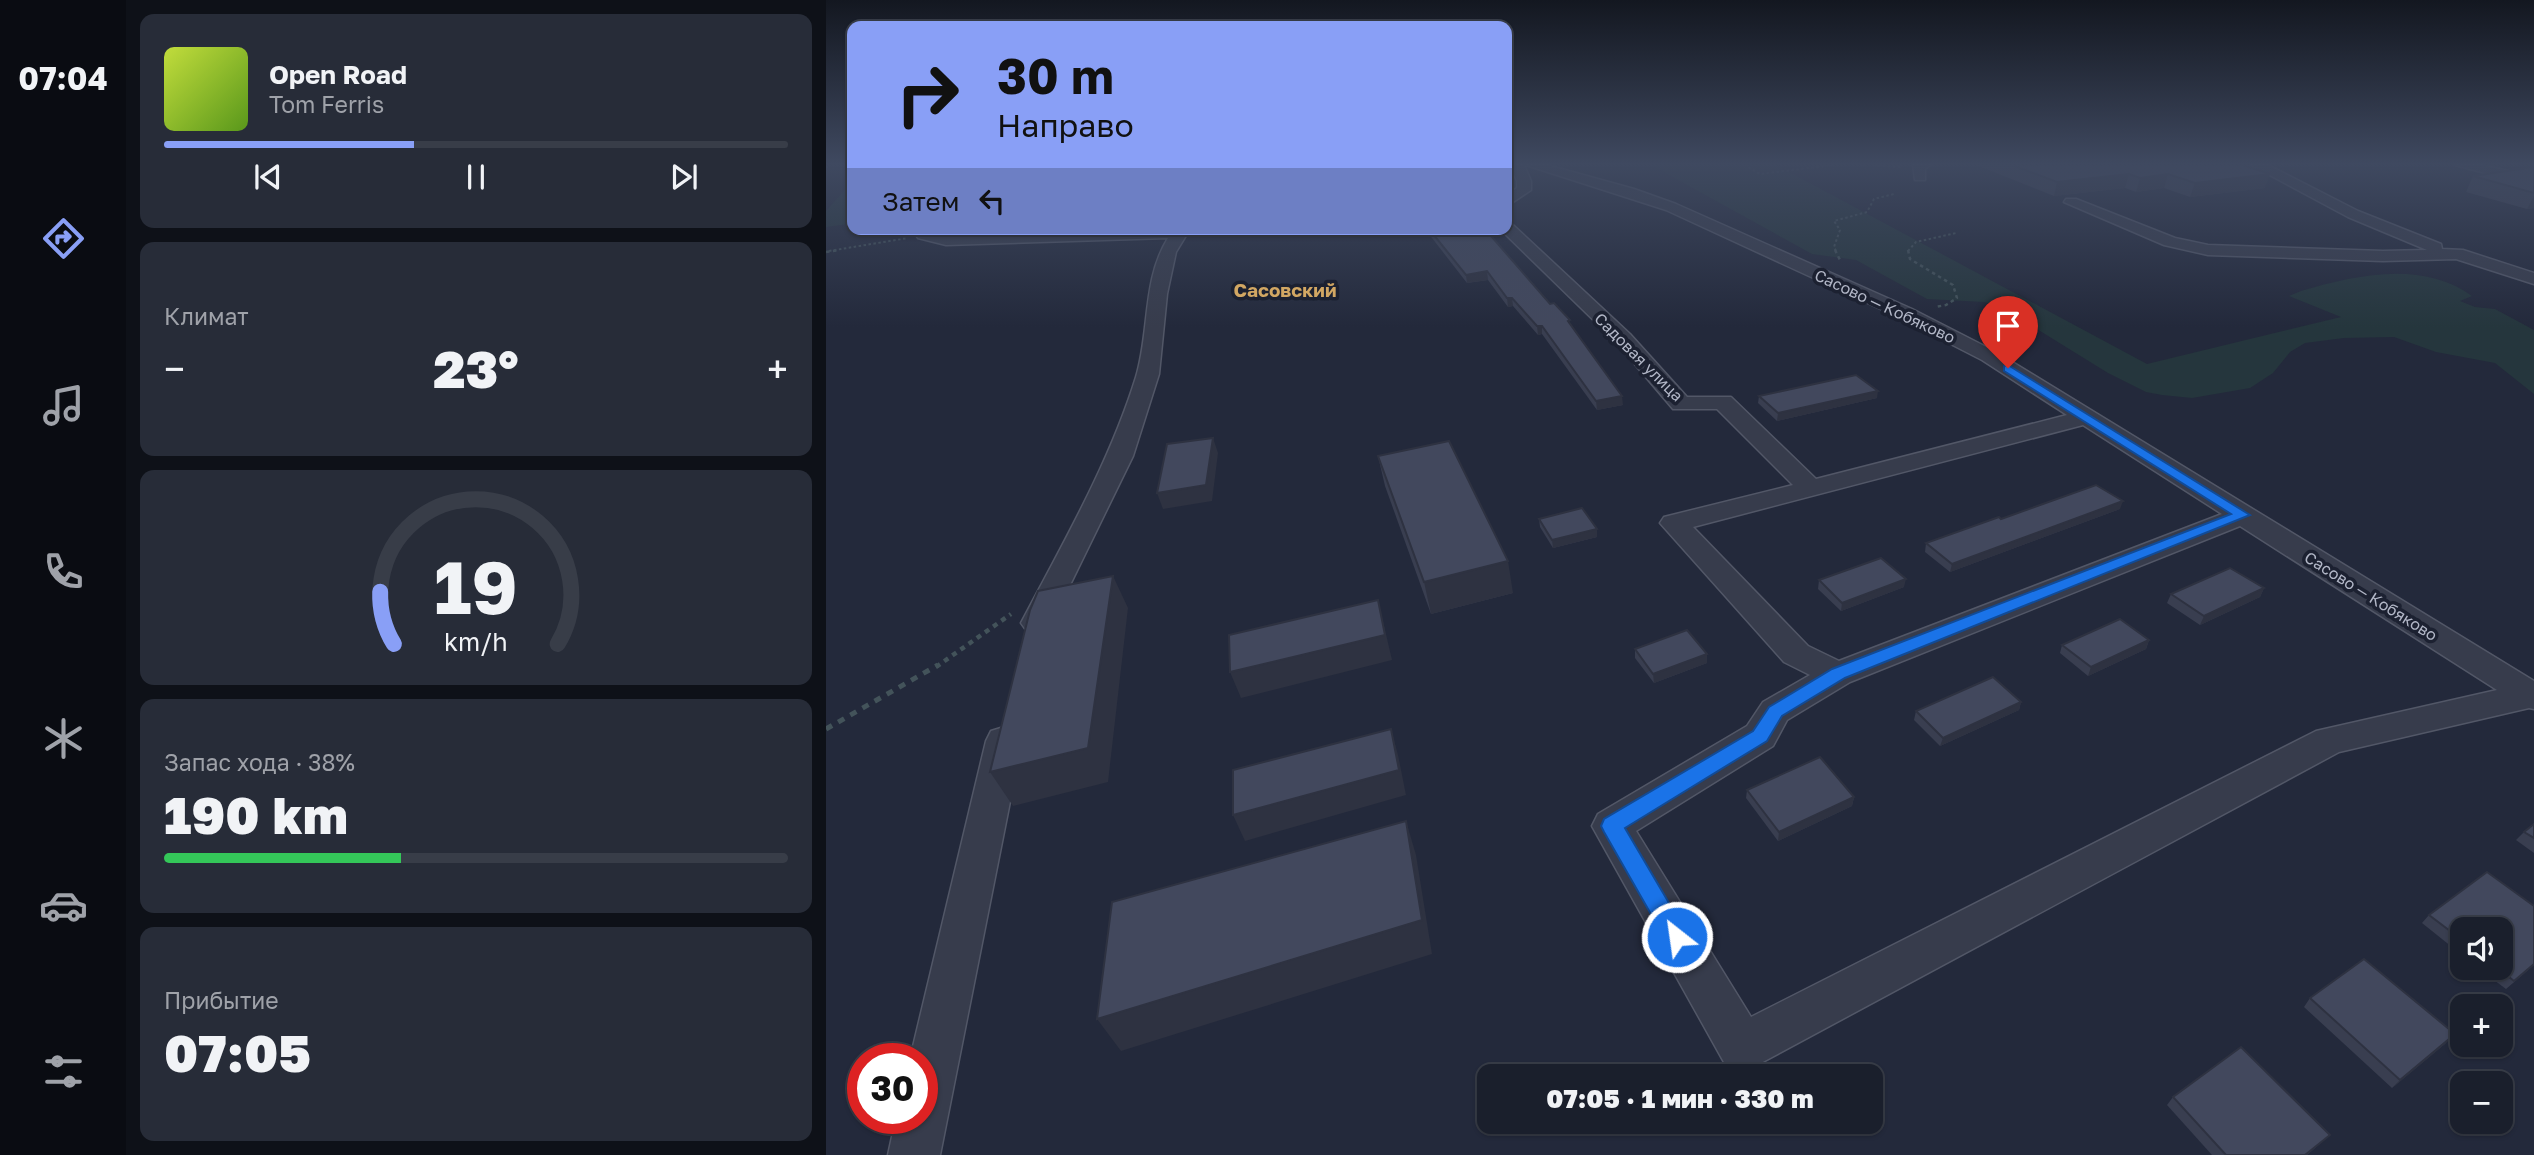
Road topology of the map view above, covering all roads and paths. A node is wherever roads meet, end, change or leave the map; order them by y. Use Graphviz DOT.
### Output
graph roads {
  1 [pos="1695,219"];
  2 [pos="1841,219"];
  3 [pos="2113,219"];
  4 [pos="2364,219"];
  5 [pos="1512,233"];
  6 [pos="1956,233"];
  7 [pos="911,235"];
  8 [pos="934,235"];
  9 [pos="1148,235"];
  10 [pos="1179,235"];
  11 [pos="826,252"];
  12 [pos="2457,254"];
  13 [pos="2508,255"];
  14 [pos="2534,279"];
  15 [pos="1844,286"];
  16 [pos="1905,313"];
  17 [pos="2087,417"];
  18 [pos="1811,488"];
  19 [pos="2243,515"];
  20 [pos="1015,610"];
  21 [pos="1029,648"];
  22 [pos="1838,674"];
  23 [pos="2532,696"];
  24 [pos="1011,710"];
  25 [pos="826,729"];
  26 [pos="938,1044"];
  27 [pos="918,1134"];
  28 [pos="914,1155"];
  1 -- 15 [label="street, Сасово — Кобяково"];
  2 -- 15 [label="path"];
  3 -- 12 [label="street"];
  4 -- 12 [label="street"];
  5 -- 18 [label="street, Садовая улица"];
  6 -- 16 [label="path"];
  7 -- 11 [label="path"];
  8 -- 9 [label="street"];
  10 -- 21 [label="street"];
  12 -- 13 [label="street"];
  12 -- 14 [label="street"];
  15 -- 16 [label="street, Сасово — Кобяково"];
  16 -- 17 [label="street, Сасово — Кобяково"];
  17 -- 18 [label="street"];
  17 -- 19 [label="street, Сасово — Кобяково"];
  18 -- 22 [label="street"];
  19 -- 22 [label="street"];
  19 -- 23 [label="street, Сасово — Кобяково"];
  20 -- 25 [label="path"];
  22 -- 23 [label="street"];
  24 -- 26 [label="street"];
  27 -- 28 [label="street"];
}
